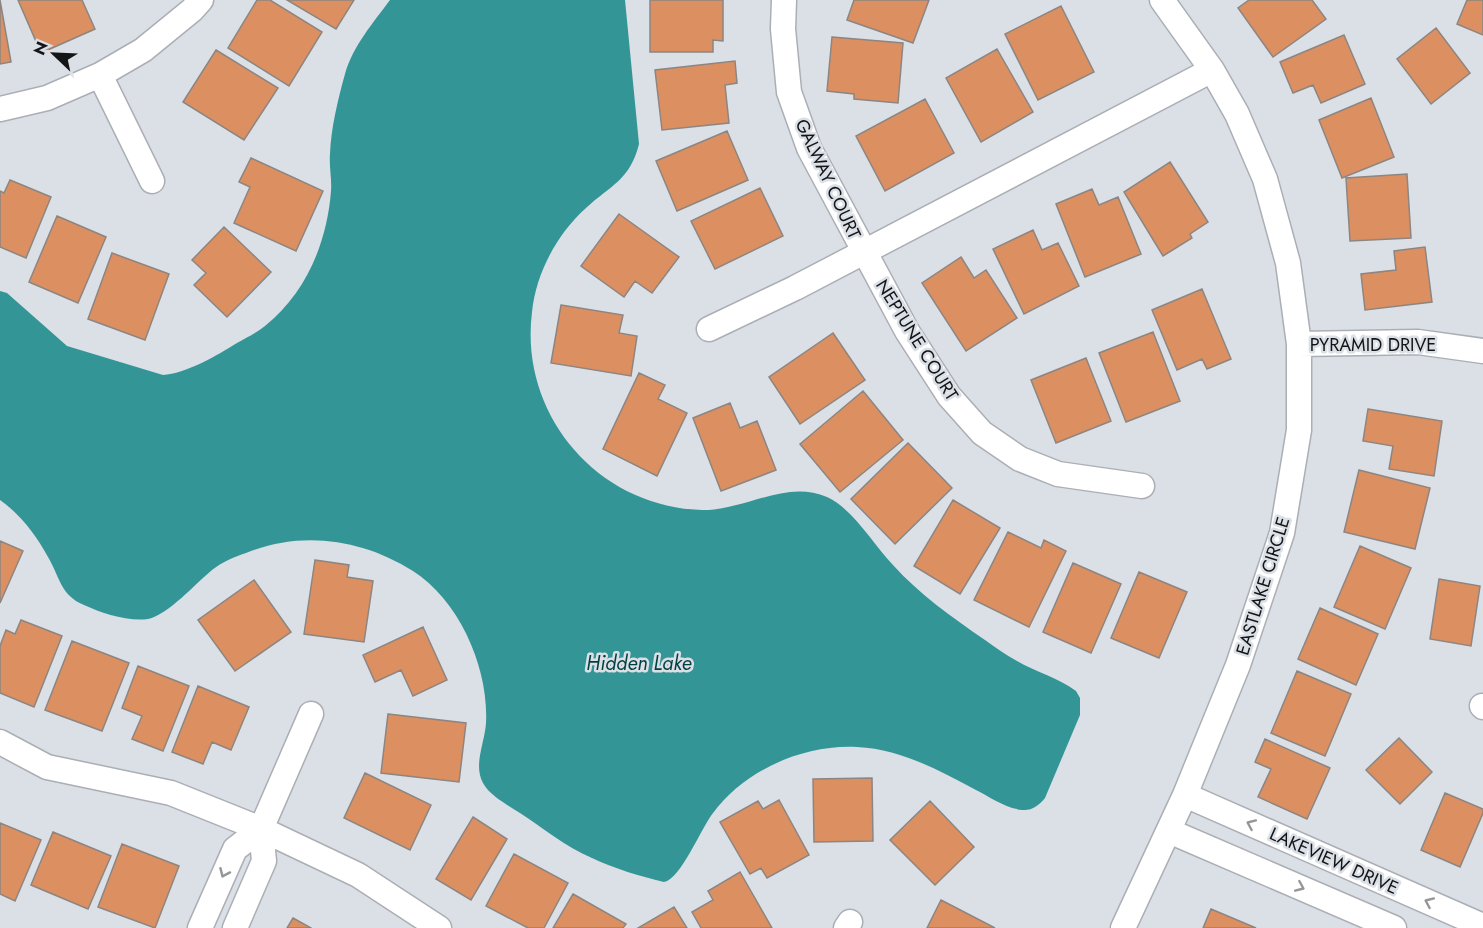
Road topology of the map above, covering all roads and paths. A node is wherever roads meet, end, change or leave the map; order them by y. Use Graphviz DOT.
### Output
graph roads {
  1 [pos="201,0"];
  2 [pos="784,0"];
  3 [pos="1162,0"];
  4 [pos="1212,70"];
  5 [pos="100,75"];
  6 [pos="0,109"];
  7 [pos="152,181"];
  8 [pos="863,251"];
  9 [pos="709,329"];
  10 [pos="1299,344"];
  11 [pos="1483,351"];
  12 [pos="1142,486"];
  13 [pos="311,714"];
  14 [pos="0,742"];
  15 [pos="1185,795"];
  16 [pos="261,829"];
  17 [pos="1169,831"];
  18 [pos="1483,926"];
  19 [pos="200,928"];
  20 [pos="235,928"];
  21 [pos="439,928"];
  22 [pos="1123,928"];
  23 [pos="1394,928"];
  1 -- 5 [label="street"];
  2 -- 8 [label="street, GALWAY COURT"];
  3 -- 4 [label="street, EASTLAKE CIRCLE"];
  4 -- 8 [label="street"];
  4 -- 10 [label="street, EASTLAKE CIRCLE"];
  5 -- 6 [label="street"];
  5 -- 7 [label="street"];
  8 -- 9 [label="street"];
  8 -- 12 [label="street, NEPTUNE COURT"];
  10 -- 11 [label="street, PYRAMID DRIVE"];
  10 -- 15 [label="street, EASTLAKE CIRCLE"];
  13 -- 16 [label="street"];
  14 -- 16 [label="street"];
  15 -- 17 [label="street, EASTLAKE CIRCLE"];
  18 -- 15 [label="street, LAKEVIEW DRIVE, one-way"];
  16 -- 19 [label="street, one-way"];
  16 -- 20 [label="street"];
  16 -- 21 [label="street"];
  17 -- 22 [label="street, EASTLAKE CIRCLE"];
  17 -- 23 [label="street, LAKEVIEW DRIVE, one-way"];
}
